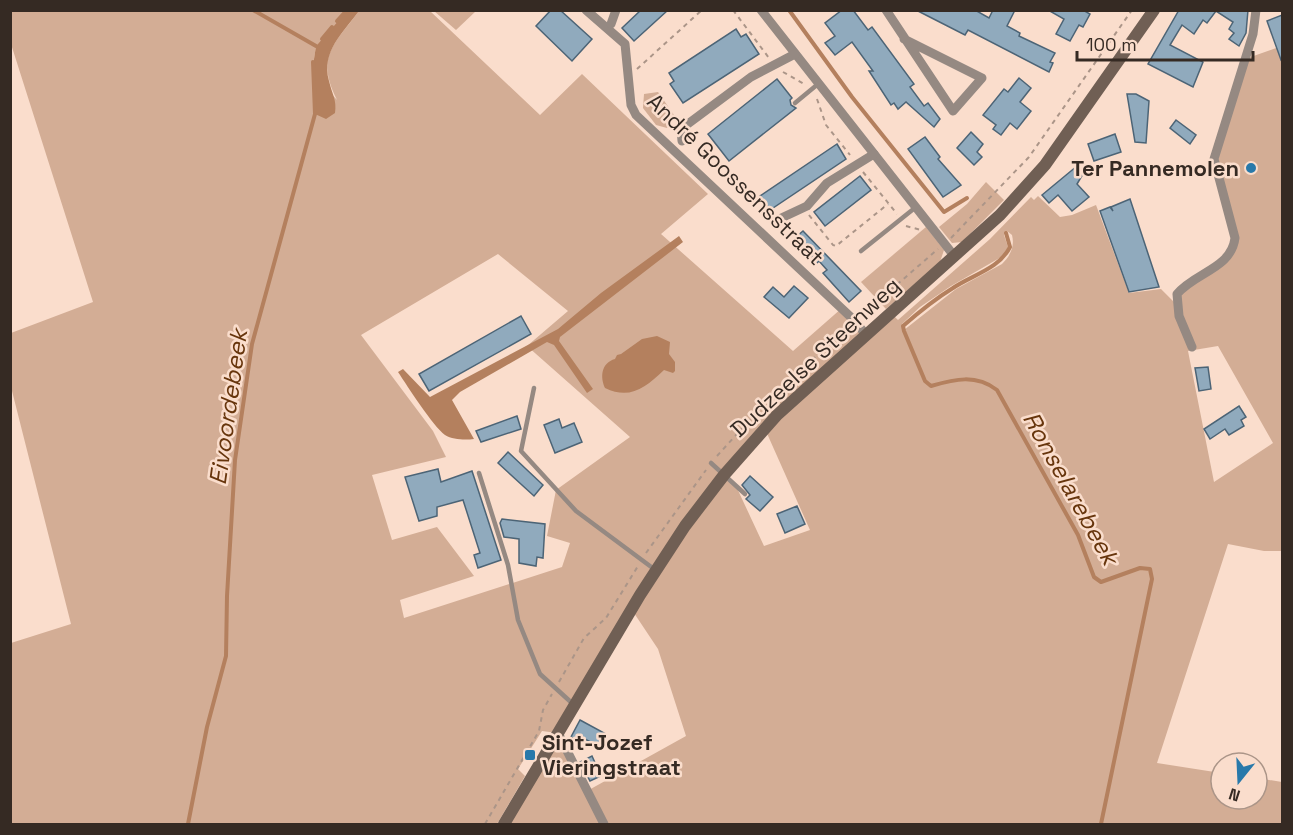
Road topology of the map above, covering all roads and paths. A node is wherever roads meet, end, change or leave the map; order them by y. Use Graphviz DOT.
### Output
graph roads {
  1 [pos="586,10"];
  2 [pos="616,10"];
  3 [pos="702,10"];
  4 [pos="733,10"];
  5 [pos="761,10"];
  6 [pos="886,10"];
  7 [pos="1256,10"];
  8 [pos="1149,12"];
  9 [pos="611,24"];
  10 [pos="903,39"];
  11 [pos="795,54"];
  12 [pos="775,66"];
  13 [pos="628,78"];
  14 [pos="815,86"];
  15 [pos="795,103"];
  16 [pos="682,141"];
  17 [pos="874,154"];
  18 [pos="858,165"];
  19 [pos="888,204"];
  20 [pos="916,207"];
  21 [pos="804,208"];
  22 [pos="901,219"];
  23 [pos="776,221"];
  24 [pos="925,231"];
  25 [pos="861,251"];
  26 [pos="955,257"];
  27 [pos="866,335"];
  28 [pos="1192,347"];
  29 [pos="534,388"];
  30 [pos="711,464"];
  31 [pos="479,473"];
  32 [pos="724,475"];
  33 [pos="745,494"];
  34 [pos="656,571"];
  35 [pos="575,705"];
  36 [pos="558,733"];
  37 [pos="504,825"];
  38 [pos="604,825"];
  1 -- 13 [label="street, André Goossensstraat"];
  2 -- 9 [label="street"];
  3 -- 13 [label="path"];
  4 -- 12 [label="path"];
  5 -- 11 [label="street"];
  6 -- 10 [label="street"];
  7 -- 28 [label="street"];
  8 -- 26 [label="main road, Dudzeelse Steenweg"];
  10 -- 10 [label="street"];
  11 -- 12 [label="street, André Goossensstraat"];
  11 -- 14 [label="street"];
  12 -- 14 [label="path"];
  12 -- 16 [label="street, André Goossensstraat"];
  13 -- 27 [label="street, André Goossensstraat"];
  14 -- 15 [label="lane"];
  14 -- 17 [label="street"];
  14 -- 18 [label="path"];
  17 -- 18 [label="street, André Goossensstraat"];
  17 -- 20 [label="street"];
  18 -- 19 [label="path"];
  18 -- 21 [label="street, André Goossensstraat"];
  19 -- 21 [label="path"];
  19 -- 22 [label="path"];
  20 -- 22 [label="lane"];
  20 -- 26 [label="street"];
  21 -- 23 [label="street, André Goossensstraat"];
  22 -- 24 [label="path"];
  22 -- 25 [label="lane"];
  26 -- 27 [label="main road, Dudzeelse Steenweg"];
  27 -- 32 [label="main road, Dudzeelse Steenweg"];
  29 -- 34 [label="lane"];
  30 -- 32 [label="lane"];
  31 -- 35 [label="lane"];
  32 -- 33 [label="lane"];
  32 -- 34 [label="main road, Dudzeelse Steenweg"];
  34 -- 35 [label="main road, Dudzeelse Steenweg"];
  35 -- 36 [label="main road, Dudzeelse Steenweg"];
  36 -- 37 [label="main road, Dudzeelse Steenweg"];
  36 -- 38 [label="street"];
}
